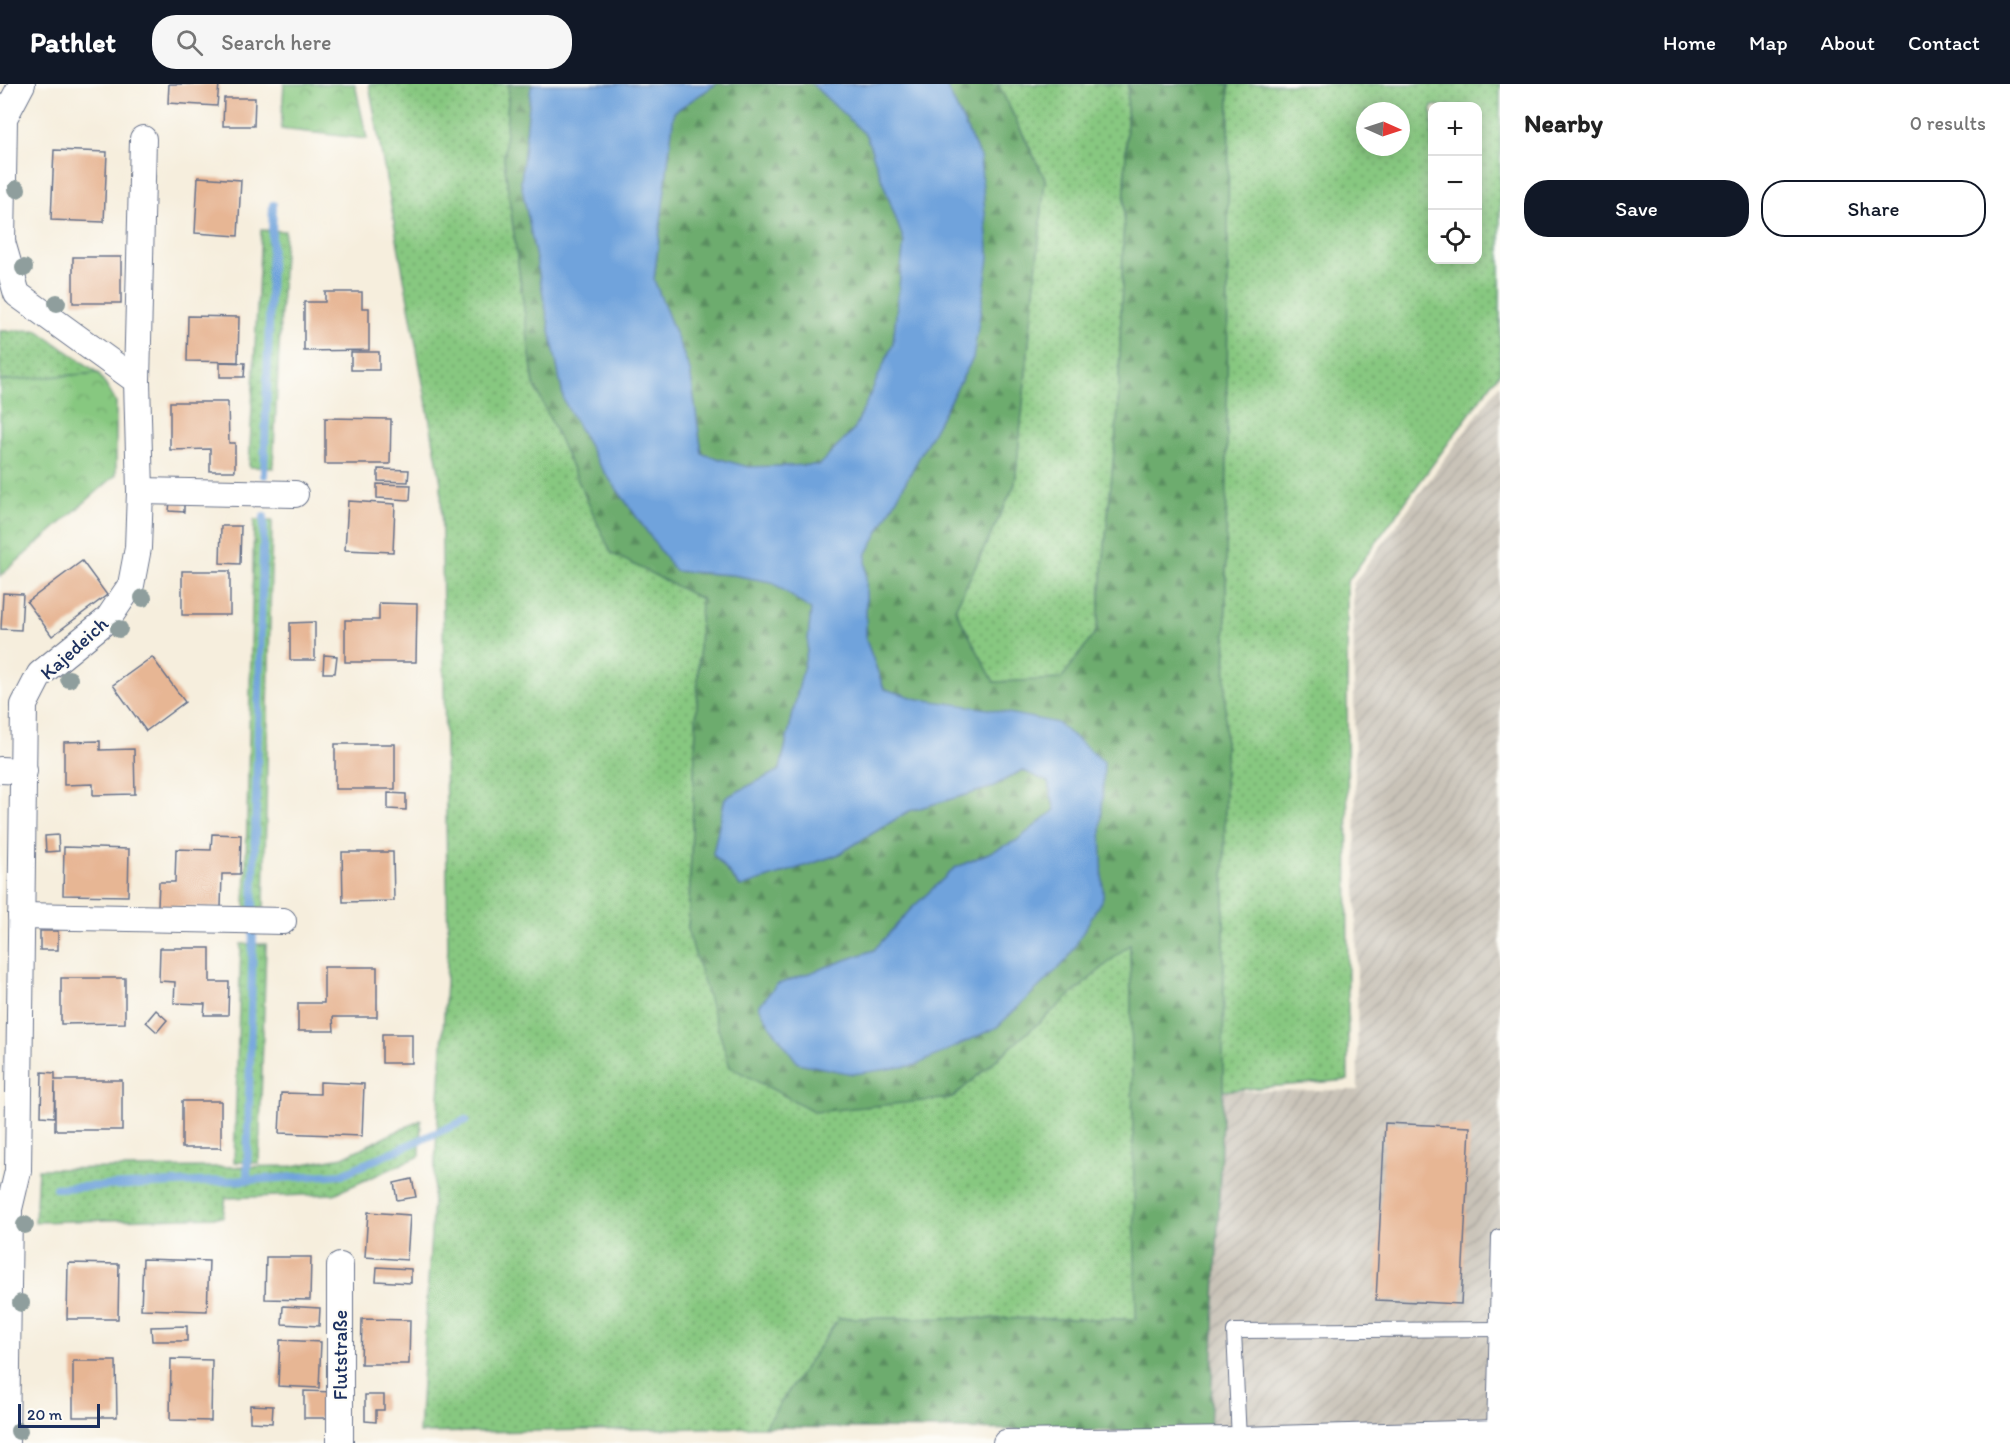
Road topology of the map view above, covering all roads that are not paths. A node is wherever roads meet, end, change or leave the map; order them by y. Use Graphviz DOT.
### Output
graph roads {
  1 [pos="22,84"];
  2 [pos="143,139"];
  3 [pos="137,381"];
  4 [pos="140,491"];
  5 [pos="294,494"];
  6 [pos="12,771"];
  7 [pos="21,916"];
  8 [pos="283,921"];
  9 [pos="1499,1237"];
  10 [pos="340,1266"];
  11 [pos="1498,1329"];
  12 [pos="1497,1433"];
  13 [pos="1239,1440"];
  14 [pos="6,1443"];
  15 [pos="340,1443"];
  16 [pos="1006,1443"];
  1 -- 3 [label="street"];
  2 -- 3 [label="street, Kajedeich"];
  3 -- 4 [label="street, Kajedeich"];
  4 -- 5 [label="street"];
  4 -- 6 [label="street, Kajedeich"];
  6 -- 7 [label="street, Kajedeich"];
  7 -- 8 [label="street"];
  7 -- 14 [label="street, Kajedeich"];
  9 -- 11 [label="lane"];
  10 -- 15 [label="street, Flutstraße"];
  11 -- 12 [label="lane"];
  11 -- 13 [label="lane"];
  12 -- 13 [label="street"];
  13 -- 16 [label="street"];
}
